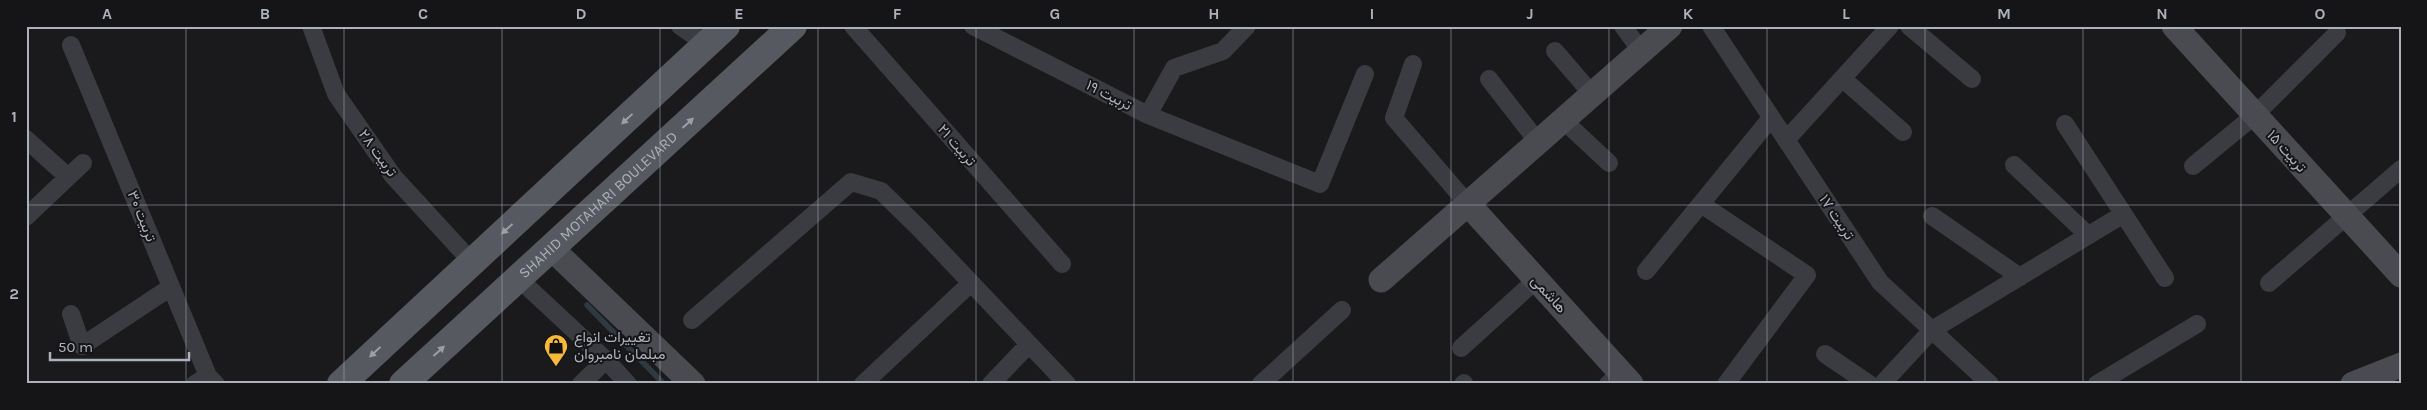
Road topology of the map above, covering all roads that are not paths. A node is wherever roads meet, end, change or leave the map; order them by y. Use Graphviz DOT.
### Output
graph roads {
  1 [pos="311,26"];
  2 [pos="680,26"];
  3 [pos="726,26"];
  4 [pos="793,26"];
  5 [pos="853,26"];
  6 [pos="973,26"];
  7 [pos="1247,26"];
  8 [pos="1623,26"];
  9 [pos="1670,26"];
  10 [pos="1710,26"];
  11 [pos="1890,26"];
  12 [pos="1909,26"];
  13 [pos="2174,26"];
  14 [pos="2337,34"];
  15 [pos="71,45"];
  16 [pos="706,45"];
  17 [pos="1555,51"];
  18 [pos="1641,51"];
  19 [pos="1413,64"];
  20 [pos="1365,74"];
  21 [pos="1489,79"];
  22 [pos="1843,79"];
  23 [pos="1972,79"];
  24 [pos="1592,94"];
  25 [pos="1148,115"];
  26 [pos="2255,115"];
  27 [pos="1771,118"];
  28 [pos="1563,120"];
  29 [pos="2064,124"];
  30 [pos="1903,132"];
  31 [pos="26,139"];
  32 [pos="1786,140"];
  33 [pos="1538,142"];
  34 [pos="1609,162"];
  35 [pos="83,163"];
  36 [pos="2014,165"];
  37 [pos="2192,166"];
  38 [pos="2401,169"];
  39 [pos="68,178"];
  40 [pos="1468,204"];
  41 [pos="1701,204"];
  42 [pos="29,209"];
  43 [pos="2122,215"];
  44 [pos="1932,216"];
  45 [pos="2348,217"];
  46 [pos="2088,236"];
  47 [pos="551,248"];
  48 [pos="472,262"];
  49 [pos="1062,264"];
  50 [pos="1646,271"];
  51 [pos="2020,276"];
  52 [pos="2401,276"];
  53 [pos="518,278"];
  54 [pos="2165,278"];
  55 [pos="1381,280"];
  56 [pos="1536,280"];
  57 [pos="971,283"];
  58 [pos="2269,283"];
  59 [pos="171,287"];
  60 [pos="1342,310"];
  61 [pos="71,314"];
  62 [pos="692,320"];
  63 [pos="2197,324"];
  64 [pos="1932,330"];
  65 [pos="1030,344"];
  66 [pos="1461,348"];
  67 [pos="1825,354"];
  68 [pos="606,360"];
  69 [pos="2401,366"];
  70 [pos="1620,380"];
  71 [pos="206,381"];
  72 [pos="341,384"];
  73 [pos="403,384"];
  74 [pos="581,384"];
  75 [pos="628,384"];
  76 [pos="693,384"];
  77 [pos="863,384"];
  78 [pos="991,384"];
  79 [pos="1067,384"];
  80 [pos="1261,384"];
  81 [pos="1726,384"];
  82 [pos="1869,384"];
  83 [pos="1882,384"];
  84 [pos="1990,384"];
  85 [pos="2097,384"];
  86 [pos="2353,384"];
  1 -- 48 [label="street, تربیت ۲۸"];
  2 -- 16 [label="street"];
  3 -- 16 [label="main road"];
  47 -- 4 [label="main road, SHAHID MOTAHARI BOULEVARD, one-way"];
  5 -- 49 [label="street, تربیت ۲۱"];
  6 -- 25 [label="street, تربیت ۱۹"];
  7 -- 25 [label="street, تربیت ۱۹"];
  8 -- 18 [label="street"];
  9 -- 18 [label="street"];
  10 -- 27 [label="street, تربیت ۱۷"];
  11 -- 22 [label="street"];
  12 -- 23 [label="street"];
  13 -- 26 [label="street, تربیت ۱۵"];
  14 -- 26 [label="street"];
  15 -- 59 [label="street, تربیت ۳۰"];
  16 -- 48 [label="main road, one-way"];
  17 -- 24 [label="street"];
  18 -- 24 [label="street"];
  19 -- 40 [label="street"];
  20 -- 25 [label="street"];
  21 -- 33 [label="street"];
  22 -- 30 [label="street"];
  22 -- 32 [label="street"];
  24 -- 28 [label="street"];
  26 -- 37 [label="street"];
  26 -- 45 [label="street, تربیت ۱۵"];
  27 -- 32 [label="street, تربیت ۱۷"];
  27 -- 41 [label="street"];
  28 -- 33 [label="street"];
  28 -- 34 [label="street"];
  29 -- 43 [label="street"];
  31 -- 39 [label="street"];
  32 -- 64 [label="street, تربیت ۱۷"];
  33 -- 40 [label="street"];
  35 -- 39 [label="street"];
  36 -- 46 [label="street"];
  38 -- 45 [label="street"];
  39 -- 42 [label="street"];
  40 -- 55 [label="street"];
  40 -- 56 [label="street, هاشمی"];
  41 -- 50 [label="street"];
  41 -- 81 [label="street"];
  43 -- 46 [label="street"];
  43 -- 54 [label="street"];
  44 -- 51 [label="street"];
  45 -- 52 [label="street, تربیت ۱۵"];
  45 -- 58 [label="street"];
  46 -- 51 [label="street"];
  47 -- 53 [label="main road, SHAHID MOTAHARI BOULEVARD"];
  47 -- 76 [label="street"];
  48 -- 72 [label="main road, one-way"];
  51 -- 64 [label="street"];
  53 -- 68 [label="street"];
  73 -- 53 [label="main road, SHAHID MOTAHARI BOULEVARD, one-way"];
  56 -- 66 [label="street"];
  56 -- 70 [label="street, هاشمی"];
  57 -- 62 [label="street"];
  57 -- 65 [label="street"];
  57 -- 77 [label="street"];
  59 -- 61 [label="street"];
  59 -- 71 [label="street, تربیت ۳۰"];
  60 -- 80 [label="street"];
  63 -- 85 [label="street"];
  64 -- 83 [label="street"];
  64 -- 84 [label="street, تربیت ۱۷"];
  65 -- 78 [label="street"];
  65 -- 79 [label="street"];
  67 -- 82 [label="street"];
  68 -- 74 [label="street"];
  68 -- 75 [label="street"];
  69 -- 86 [label="street"];
}
